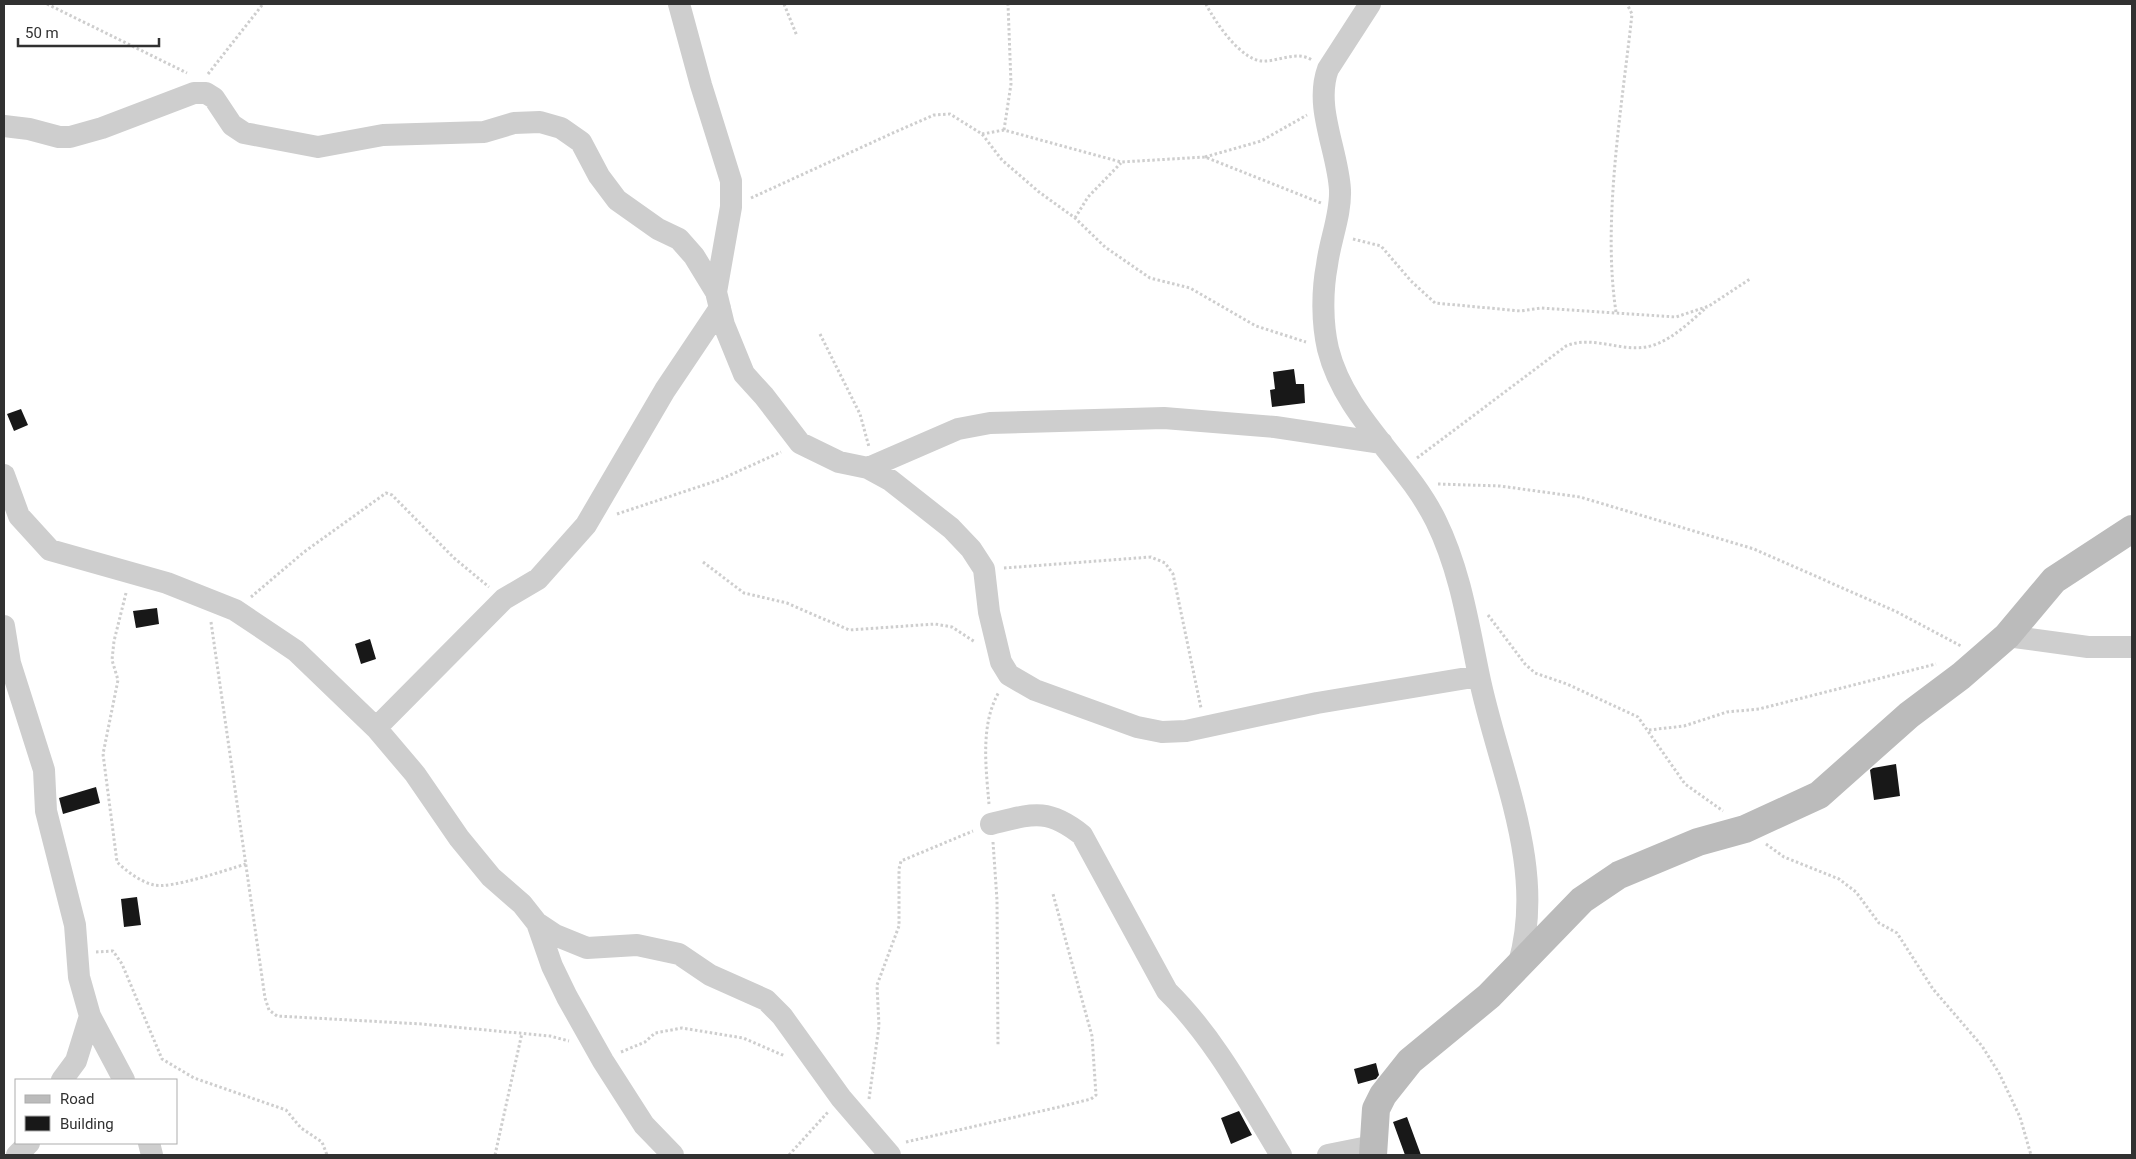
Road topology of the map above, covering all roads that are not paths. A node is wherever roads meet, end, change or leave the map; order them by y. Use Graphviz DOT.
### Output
graph roads {
  1 [pos="679,4"];
  2 [pos="1370,4"];
  3 [pos="4,126"];
  4 [pos="718,300"];
  5 [pos="1382,443"];
  6 [pos="872,466"];
  7 [pos="4,475"];
  8 [pos="2132,529"];
  9 [pos="4,626"];
  10 [pos="2007,636"];
  11 [pos="2132,647"];
  12 [pos="1479,676"];
  13 [pos="376,728"];
  14 [pos="991,824"];
  15 [pos="537,924"];
  16 [pos="1519,962"];
  17 [pos="90,1016"];
  18 [pos="63,1079"];
  19 [pos="123,1079"];
  20 [pos="28,1144"];
  21 [pos="887,1151"];
  22 [pos="1373,1151"];
  23 [pos="17,1155"];
  24 [pos="672,1155"];
  25 [pos="1281,1155"];
  26 [pos="1328,1155"];
  1 -- 4 [label="street"];
  2 -- 5 [label="street"];
  3 -- 4 [label="street"];
  4 -- 6 [label="street"];
  4 -- 13 [label="street"];
  5 -- 6 [label="street"];
  5 -- 12 [label="street"];
  6 -- 12 [label="street"];
  7 -- 13 [label="street"];
  8 -- 10 [label="street"];
  9 -- 17 [label="street"];
  10 -- 11 [label="street"];
  10 -- 16 [label="street"];
  12 -- 16 [label="street"];
  13 -- 15 [label="street"];
  14 -- 25 [label="street"];
  15 -- 21 [label="street"];
  15 -- 24 [label="street"];
  16 -- 22 [label="street"];
  17 -- 18 [label="street"];
  17 -- 19 [label="street"];
  20 -- 23 [label="street"];
  22 -- 26 [label="street"];
}
